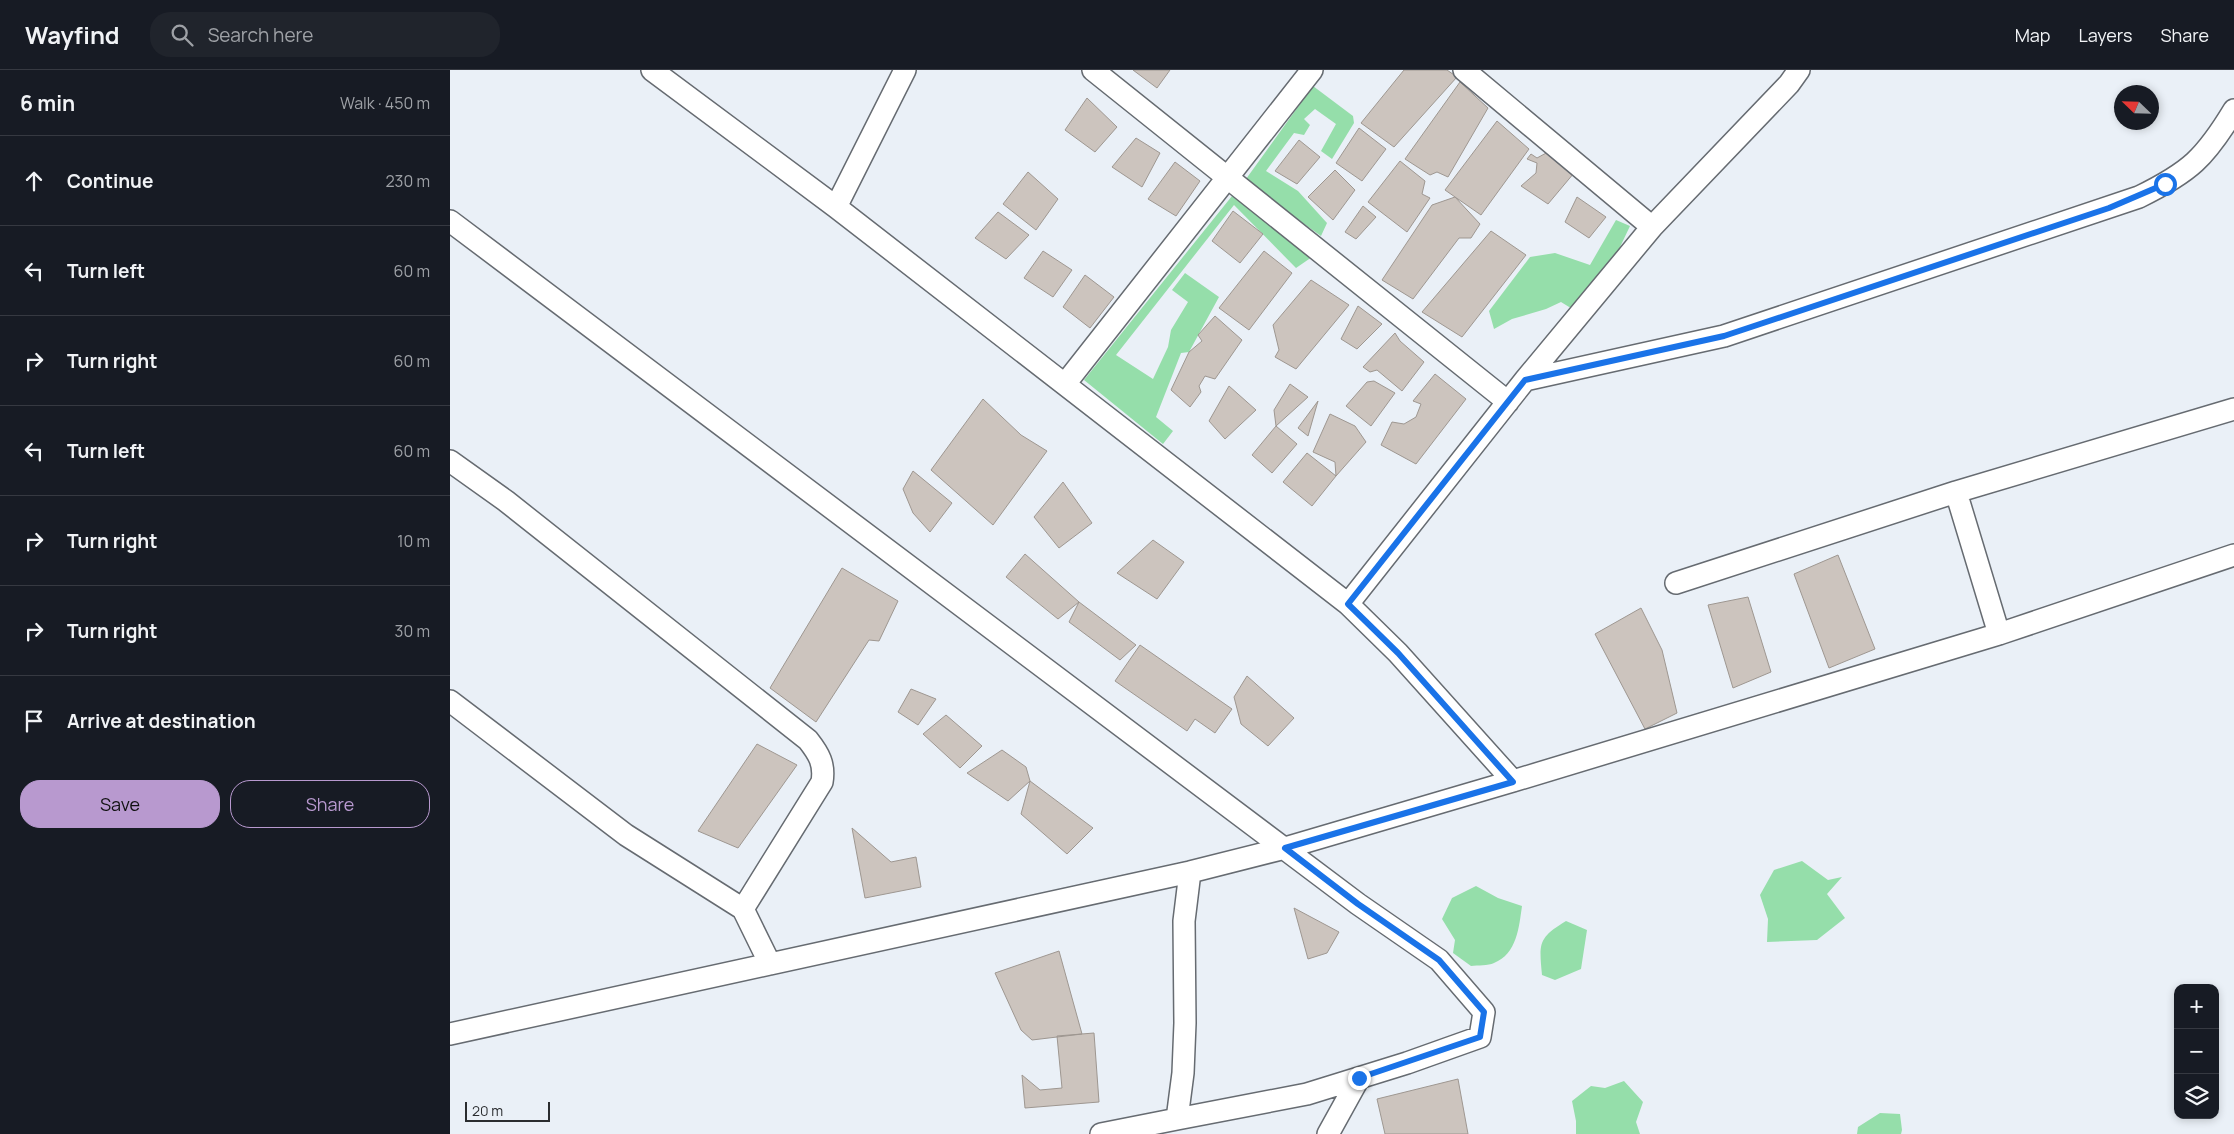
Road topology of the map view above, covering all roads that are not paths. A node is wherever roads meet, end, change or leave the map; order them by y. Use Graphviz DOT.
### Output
graph roads {
  1 [pos="652,70"];
  2 [pos="905,70"];
  3 [pos="1093,70"];
  4 [pos="1312,70"];
  5 [pos="1464,70"];
  6 [pos="1799,70"];
  7 [pos="2234,110"];
  8 [pos="1228,177"];
  9 [pos="836,207"];
  10 [pos="450,221"];
  11 [pos="1652,227"];
  12 [pos="1525,380"];
  13 [pos="1065,384"];
  14 [pos="1508,402"];
  15 [pos="2234,409"];
  16 [pos="450,461"];
  17 [pos="1956,492"];
  18 [pos="2234,555"];
  19 [pos="1676,583"];
  20 [pos="1348,604"];
  21 [pos="1999,634"];
  22 [pos="450,701"];
  23 [pos="1513,782"];
  24 [pos="1285,848"];
  25 [pos="1190,872"];
  26 [pos="743,909"];
  27 [pos="770,964"];
  28 [pos="450,1034"];
  29 [pos="1359,1078"];
  30 [pos="1177,1119"];
  31 [pos="1101,1134"];
  32 [pos="1328,1134"];
  1 -- 9 [label="street"];
  2 -- 9 [label="street"];
  3 -- 8 [label="street"];
  4 -- 8 [label="street"];
  5 -- 11 [label="street"];
  6 -- 11 [label="street"];
  7 -- 12 [label="street"];
  8 -- 13 [label="street"];
  8 -- 14 [label="street"];
  9 -- 13 [label="street"];
  10 -- 24 [label="street"];
  11 -- 12 [label="street"];
  12 -- 14 [label="street"];
  13 -- 20 [label="street"];
  14 -- 20 [label="street"];
  15 -- 17 [label="street"];
  16 -- 26 [label="street"];
  17 -- 19 [label="street"];
  17 -- 21 [label="street"];
  18 -- 21 [label="street"];
  20 -- 23 [label="street"];
  21 -- 23 [label="street"];
  22 -- 26 [label="street"];
  23 -- 24 [label="street"];
  24 -- 25 [label="street"];
  24 -- 29 [label="street"];
  25 -- 27 [label="street"];
  25 -- 30 [label="street"];
  26 -- 27 [label="street"];
  27 -- 28 [label="street"];
  29 -- 30 [label="street"];
  29 -- 32 [label="street"];
  30 -- 31 [label="street"];
}
